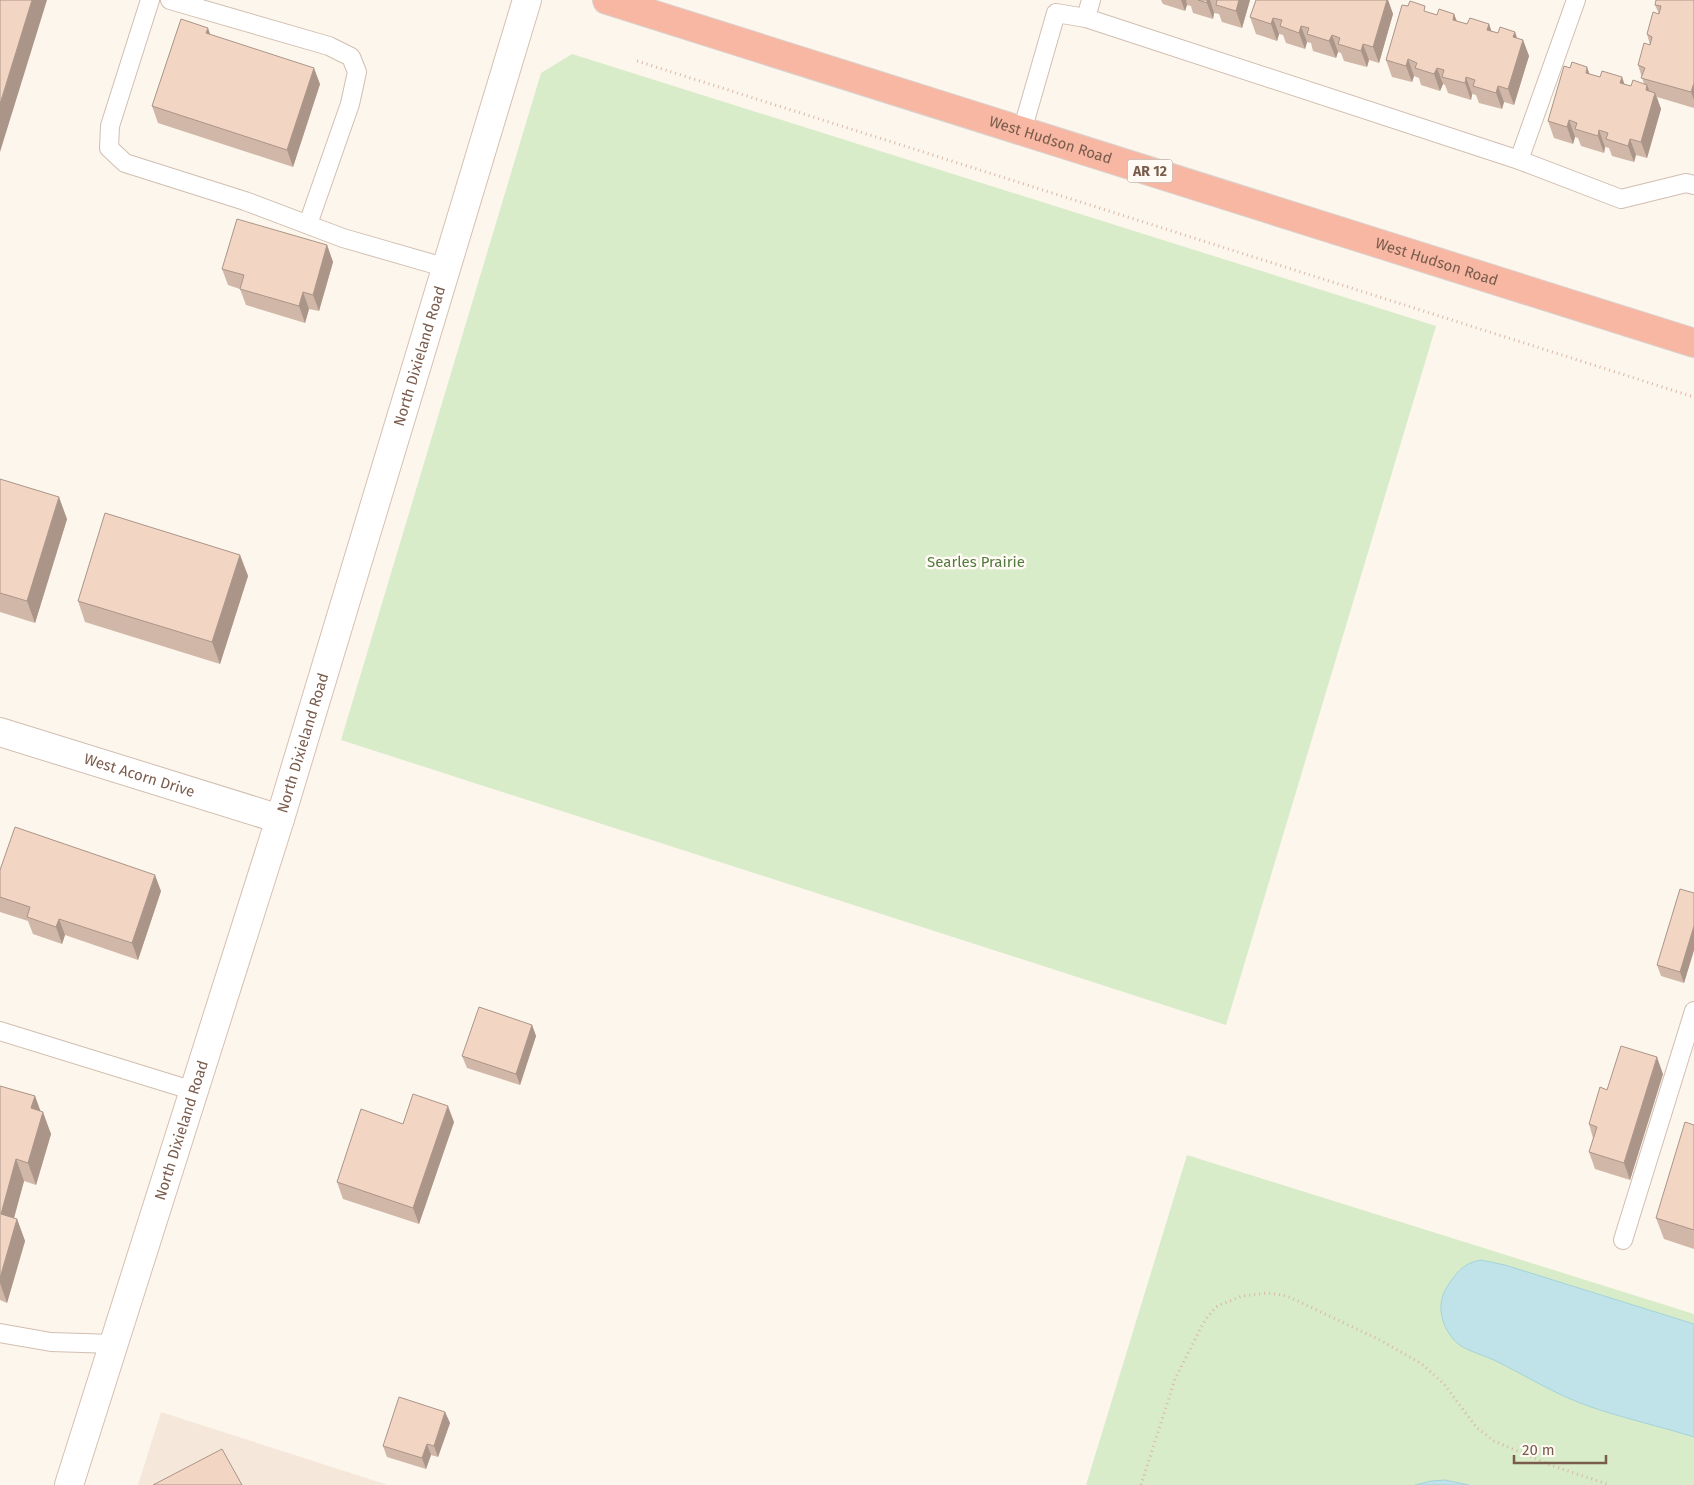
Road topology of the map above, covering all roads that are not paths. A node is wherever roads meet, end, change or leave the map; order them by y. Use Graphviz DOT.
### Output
graph roads {
  1 [pos="150,0"];
  2 [pos="170,0"];
  3 [pos="527,0"];
  4 [pos="607,0"];
  5 [pos="1091,0"];
  6 [pos="1576,0"];
  7 [pos="1058,6"];
  8 [pos="1086,18"];
  9 [pos="1022,131"];
  10 [pos="1520,160"];
  11 [pos="1694,185"];
  12 [pos="308,224"];
  13 [pos="447,268"];
  14 [pos="1694,342"];
  15 [pos="0,732"];
  16 [pos="280,819"];
  17 [pos="1694,1011"];
  18 [pos="0,1031"];
  19 [pos="194,1091"];
  20 [pos="1623,1240"];
  21 [pos="0,1333"];
  22 [pos="114,1344"];
  23 [pos="69,1485"];
  1 -- 12 [label="lane"];
  2 -- 12 [label="lane"];
  3 -- 13 [label="street, North Dixieland Road"];
  4 -- 9 [label="highway, West Hudson Road / AR 12"];
  5 -- 8 [label="lane"];
  6 -- 10 [label="lane"];
  7 -- 8 [label="lane"];
  7 -- 9 [label="lane"];
  8 -- 10 [label="lane"];
  9 -- 14 [label="highway, West Hudson Road / AR 12"];
  10 -- 11 [label="lane"];
  12 -- 13 [label="lane"];
  13 -- 16 [label="street, North Dixieland Road"];
  15 -- 16 [label="street, West Acorn Drive"];
  16 -- 19 [label="street, North Dixieland Road"];
  17 -- 20 [label="lane"];
  18 -- 19 [label="lane"];
  19 -- 22 [label="street, North Dixieland Road"];
  21 -- 22 [label="lane"];
  22 -- 23 [label="street, North Dixieland Road"];
}
